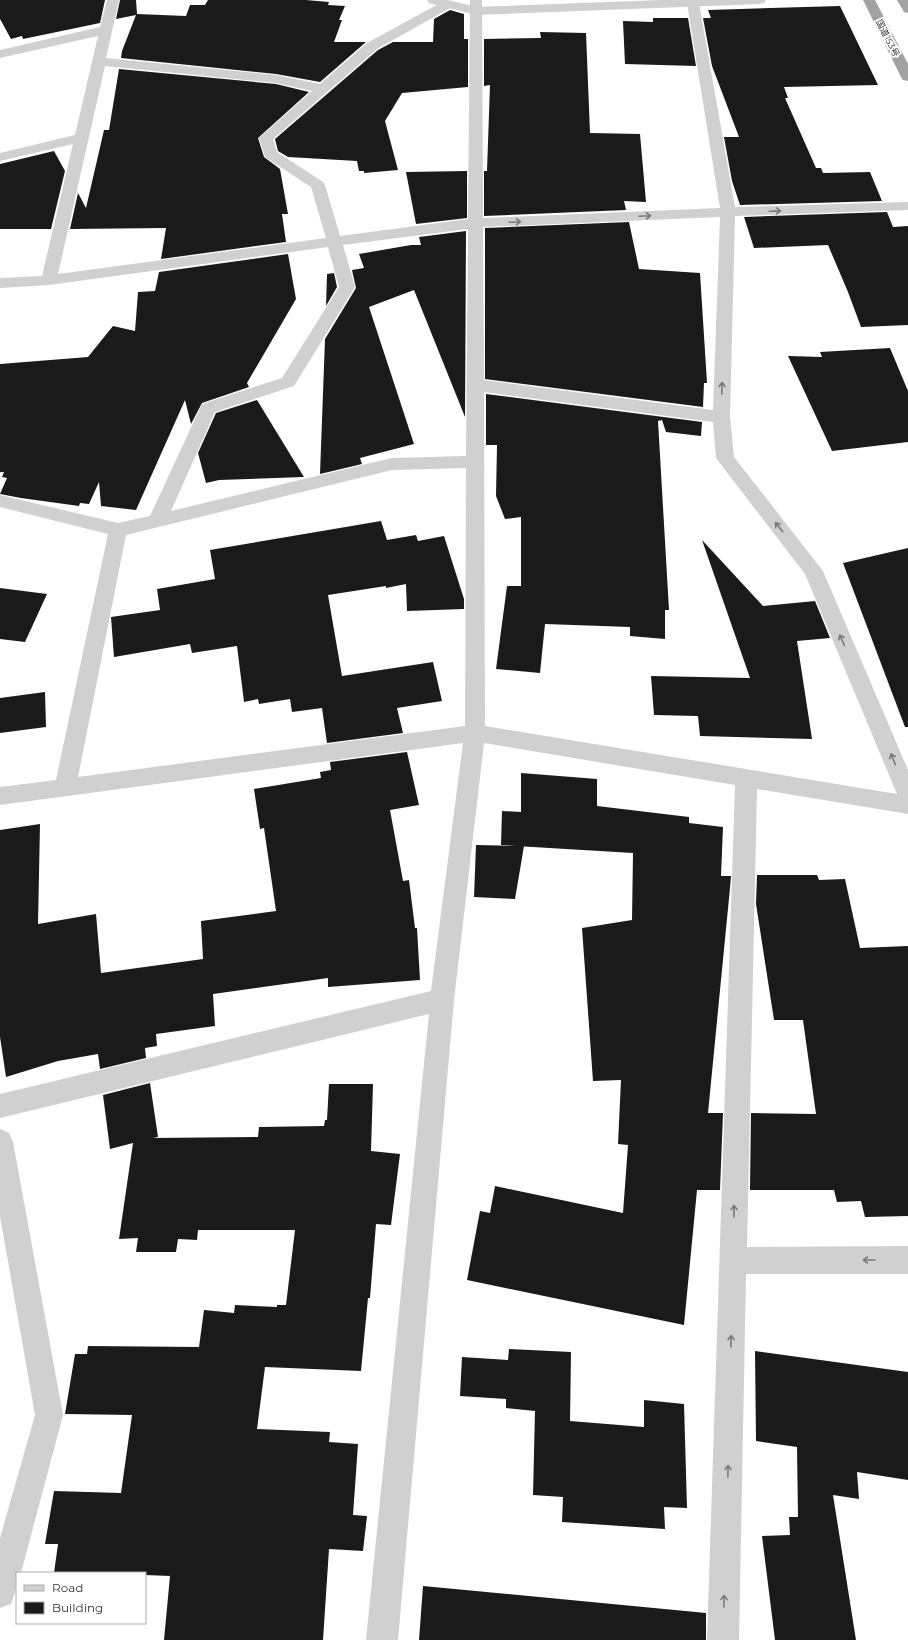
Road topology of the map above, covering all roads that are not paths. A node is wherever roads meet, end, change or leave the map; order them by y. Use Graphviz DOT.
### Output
graph roads {
  1 [pos="113,0"];
  2 [pos="760,0"];
  3 [pos="869,0"];
  4 [pos="903,0"];
  5 [pos="440,2"];
  6 [pos="692,2"];
  7 [pos="476,6"];
  8 [pos="908,9"];
  9 [pos="106,30"];
  10 [pos="0,54"];
  11 [pos="99,61"];
  12 [pos="908,77"];
  13 [pos="323,89"];
  14 [pos="81,138"];
  15 [pos="0,157"];
  16 [pos="908,206"];
  17 [pos="728,212"];
  18 [pos="476,223"];
  19 [pos="334,243"];
  20 [pos="48,280"];
  21 [pos="0,283"];
  22 [pos="476,385"];
  23 [pos="721,417"];
  24 [pos="475,462"];
  25 [pos="0,502"];
  26 [pos="157,521"];
  27 [pos="118,530"];
  28 [pos="476,733"];
  29 [pos="746,777"];
  30 [pos="65,788"];
  31 [pos="908,795"];
  32 [pos="0,796"];
  33 [pos="908,805"];
  34 [pos="442,1000"];
  35 [pos="0,1106"];
  36 [pos="0,1142"];
  37 [pos="908,1260"];
  38 [pos="733,1261"];
  39 [pos="0,1593"];
  40 [pos="382,1640"];
  41 [pos="723,1640"];
  1 -- 9 [label="street"];
  2 -- 6 [label="street"];
  3 -- 12 [label="highway, 国道153号"];
  4 -- 8 [label="highway"];
  5 -- 7 [label="street"];
  5 -- 13 [label="street"];
  6 -- 7 [label="street"];
  6 -- 17 [label="street"];
  7 -- 18 [label="street"];
  9 -- 10 [label="street"];
  9 -- 11 [label="street"];
  11 -- 13 [label="street"];
  11 -- 14 [label="street"];
  13 -- 19 [label="street"];
  14 -- 15 [label="street"];
  14 -- 20 [label="street"];
  17 -- 16 [label="street, one-way"];
  18 -- 17 [label="street, one-way"];
  23 -- 17 [label="street, one-way"];
  18 -- 19 [label="street"];
  18 -- 22 [label="street"];
  19 -- 20 [label="street"];
  19 -- 26 [label="street"];
  20 -- 21 [label="street"];
  22 -- 23 [label="street"];
  22 -- 24 [label="street"];
  31 -- 23 [label="street, one-way"];
  24 -- 26 [label="street"];
  24 -- 28 [label="street"];
  25 -- 27 [label="street"];
  26 -- 27 [label="street"];
  27 -- 30 [label="street"];
  28 -- 29 [label="street"];
  28 -- 30 [label="street"];
  28 -- 34 [label="street"];
  29 -- 33 [label="street"];
  38 -- 29 [label="street, one-way"];
  30 -- 32 [label="street"];
  34 -- 35 [label="street"];
  34 -- 40 [label="street"];
  36 -- 39 [label="street"];
  37 -- 38 [label="street, one-way"];
  41 -- 38 [label="street, one-way"];
}
